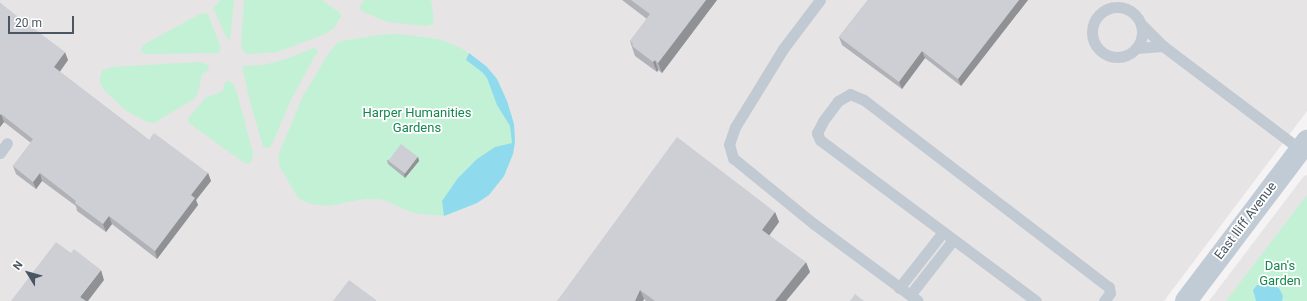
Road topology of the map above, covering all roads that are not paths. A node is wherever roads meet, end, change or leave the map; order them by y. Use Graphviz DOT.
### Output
graph roads {
  1 [pos="820,0"];
  2 [pos="1142,25"];
  3 [pos="1163,46"];
  4 [pos="1136,48"];
  5 [pos="7,144"];
  6 [pos="1304,145"];
  7 [pos="0,153"];
  8 [pos="943,232"];
  9 [pos="953,240"];
  10 [pos="899,288"];
  11 [pos="914,298"];
  12 [pos="1036,301"];
  13 [pos="1104,301"];
  14 [pos="1186,301"];
  1 -- 10 [label="lane"];
  2 -- 3 [label="lane"];
  2 -- 4 [label="lane"];
  2 -- 4 [label="lane"];
  3 -- 4 [label="lane"];
  3 -- 6 [label="lane"];
  5 -- 7 [label="lane"];
  6 -- 14 [label="street, East Iliff Avenue"];
  8 -- 9 [label="lane"];
  8 -- 10 [label="lane"];
  8 -- 13 [label="lane"];
  9 -- 11 [label="lane"];
  9 -- 12 [label="lane"];
  10 -- 11 [label="lane"];
}
